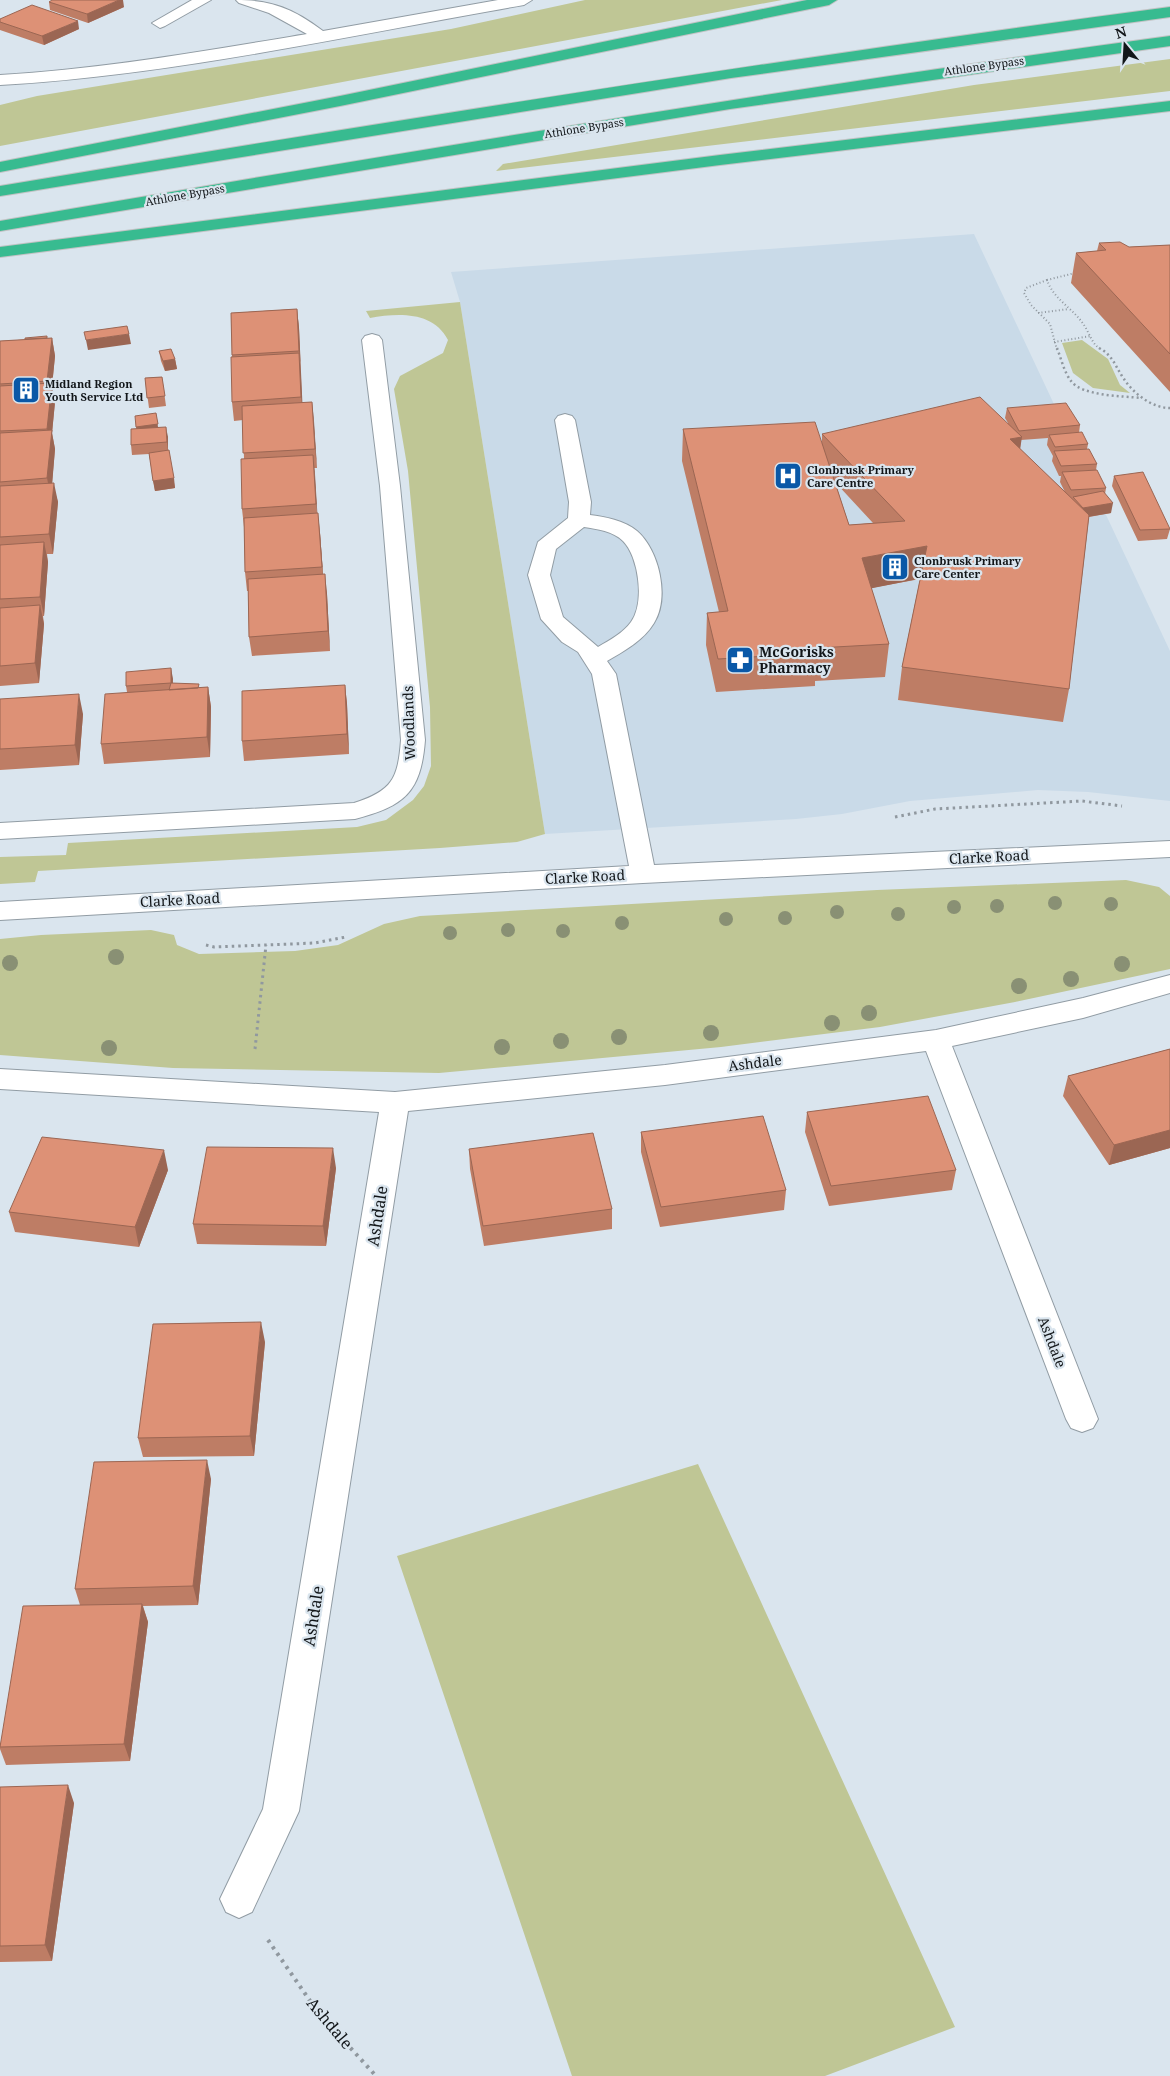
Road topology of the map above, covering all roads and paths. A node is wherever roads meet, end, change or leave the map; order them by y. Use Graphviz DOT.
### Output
graph roads {
  1 [pos="203,0"];
  2 [pos="244,0"];
  3 [pos="524,0"];
  4 [pos="829,0"];
  5 [pos="1170,12"];
  6 [pos="160,23"];
  7 [pos="321,37"];
  8 [pos="1170,41"];
  9 [pos="0,80"];
  10 [pos="1170,106"];
  11 [pos="0,167"];
  12 [pos="0,191"];
  13 [pos="0,226"];
  14 [pos="0,252"];
  15 [pos="1081,272"];
  16 [pos="1047,280"];
  17 [pos="1070,309"];
  18 [pos="1038,313"];
  19 [pos="1091,336"];
  20 [pos="372,340"];
  21 [pos="1054,342"];
  22 [pos="1142,398"];
  23 [pos="1170,408"];
  24 [pos="565,420"];
  25 [pos="579,520"];
  26 [pos="595,658"];
  27 [pos="0,831"];
  28 [pos="1170,849"];
  29 [pos="643,874"];
  30 [pos="0,911"];
  31 [pos="266,945"];
  32 [pos="1170,984"];
  33 [pos="936,1040"];
  34 [pos="0,1079"];
  35 [pos="250,1095"];
  36 [pos="395,1102"];
  37 [pos="1082,1419"];
  38 [pos="239,1899"];
  39 [pos="376,2076"];
  1 -- 6 [label="street"];
  2 -- 7 [label="street"];
  3 -- 7 [label="street"];
  4 -- 11 [label="highway"];
  5 -- 12 [label="highway"];
  7 -- 9 [label="street"];
  8 -- 13 [label="highway, Athlone Bypass"];
  10 -- 14 [label="highway"];
  15 -- 16 [label="path"];
  16 -- 17 [label="path"];
  16 -- 18 [label="path"];
  17 -- 18 [label="path"];
  17 -- 19 [label="path"];
  18 -- 21 [label="path"];
  19 -- 21 [label="path"];
  19 -- 22 [label="path"];
  20 -- 27 [label="street, Woodlands"];
  21 -- 22 [label="path"];
  22 -- 23 [label="path"];
  24 -- 25 [label="street"];
  25 -- 26 [label="street"];
  25 -- 26 [label="street"];
  26 -- 29 [label="street"];
  28 -- 29 [label="street, Clarke Road"];
  29 -- 30 [label="street, Clarke Road"];
  31 -- 35 [label="path"];
  32 -- 33 [label="street, Ashdale"];
  33 -- 36 [label="street, Ashdale"];
  33 -- 37 [label="street, Ashdale"];
  34 -- 35 [label="street, Ashdale"];
  35 -- 36 [label="street, Ashdale"];
  36 -- 38 [label="street, Ashdale"];
  38 -- 39 [label="path, Ashdale"];
}
